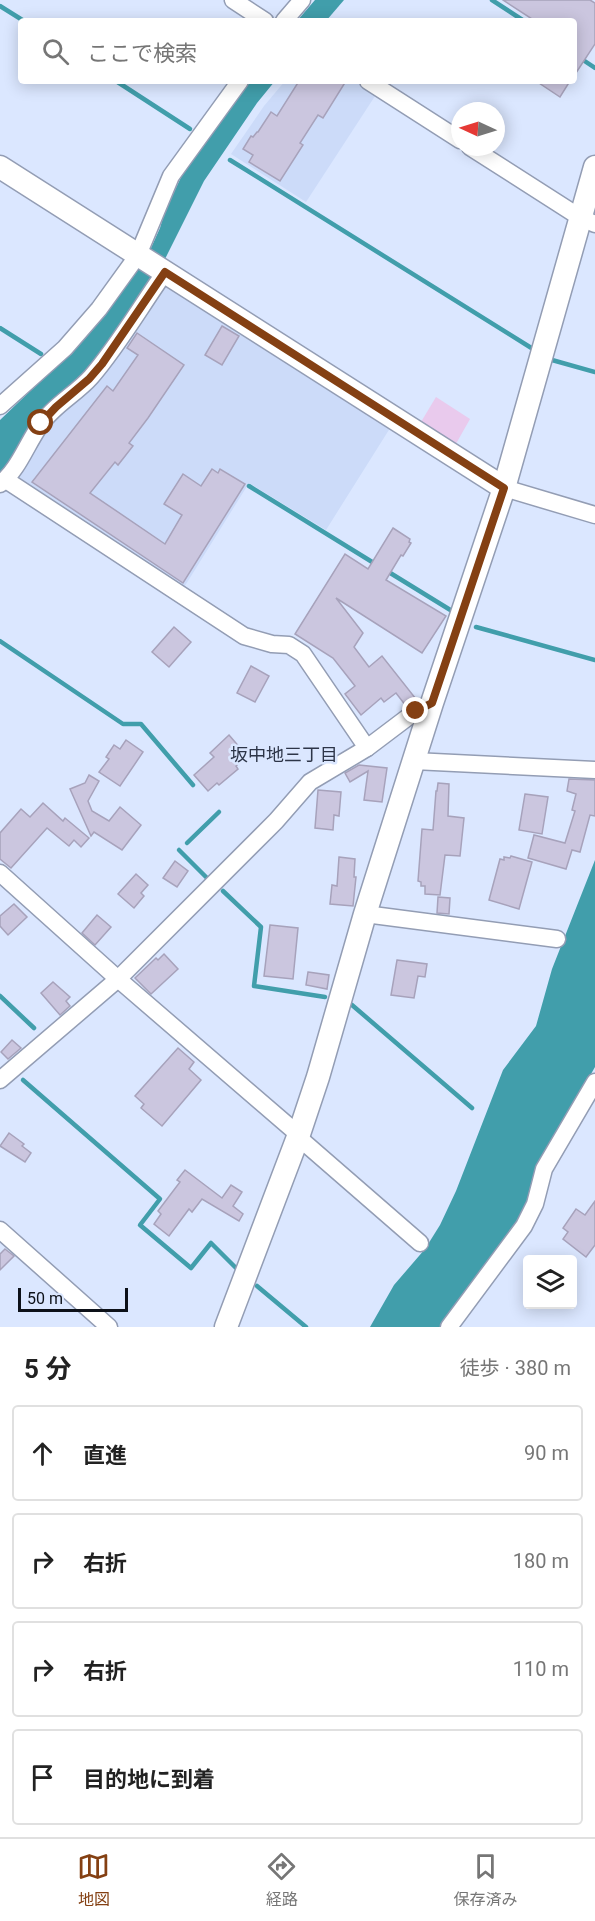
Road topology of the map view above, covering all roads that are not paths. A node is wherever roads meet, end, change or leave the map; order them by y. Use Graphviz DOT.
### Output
graph roads {
  1 [pos="233,0"];
  2 [pos="302,0"];
  3 [pos="260,18"];
  4 [pos="287,18"];
  5 [pos="238,84"];
  6 [pos="373,84"];
  7 [pos="451,134"];
  8 [pos="484,156"];
  9 [pos="0,167"];
  10 [pos="595,167"];
  11 [pos="588,221"];
  12 [pos="140,256"];
  13 [pos="165,272"];
  14 [pos="0,406"];
  15 [pos="3,482"];
  16 [pos="504,488"];
  17 [pos="595,515"];
  18 [pos="432,703"];
  19 [pos="367,748"];
  20 [pos="414,761"];
  21 [pos="595,770"];
  22 [pos="0,873"];
  23 [pos="365,914"];
  24 [pos="557,939"];
  25 [pos="118,979"];
  26 [pos="0,1080"];
  27 [pos="595,1082"];
  28 [pos="298,1136"];
  29 [pos="0,1230"];
  30 [pos="420,1244"];
  31 [pos="109,1327"];
  32 [pos="226,1327"];
  33 [pos="449,1327"];
  1 -- 3 [label="street"];
  2 -- 4 [label="street"];
  5 -- 12 [label="street"];
  6 -- 7 [label="street"];
  8 -- 11 [label="street"];
  9 -- 12 [label="street"];
  10 -- 11 [label="street"];
  11 -- 16 [label="street"];
  12 -- 13 [label="street"];
  12 -- 14 [label="street"];
  13 -- 15 [label="street"];
  13 -- 16 [label="street"];
  15 -- 19 [label="street"];
  16 -- 17 [label="street"];
  16 -- 18 [label="street"];
  18 -- 19 [label="street"];
  18 -- 20 [label="street"];
  19 -- 25 [label="street"];
  20 -- 21 [label="street"];
  20 -- 23 [label="street"];
  22 -- 25 [label="street"];
  23 -- 24 [label="street"];
  23 -- 28 [label="street"];
  25 -- 26 [label="street"];
  25 -- 28 [label="street"];
  27 -- 33 [label="street"];
  28 -- 30 [label="street"];
  28 -- 32 [label="street"];
  29 -- 31 [label="street"];
}
